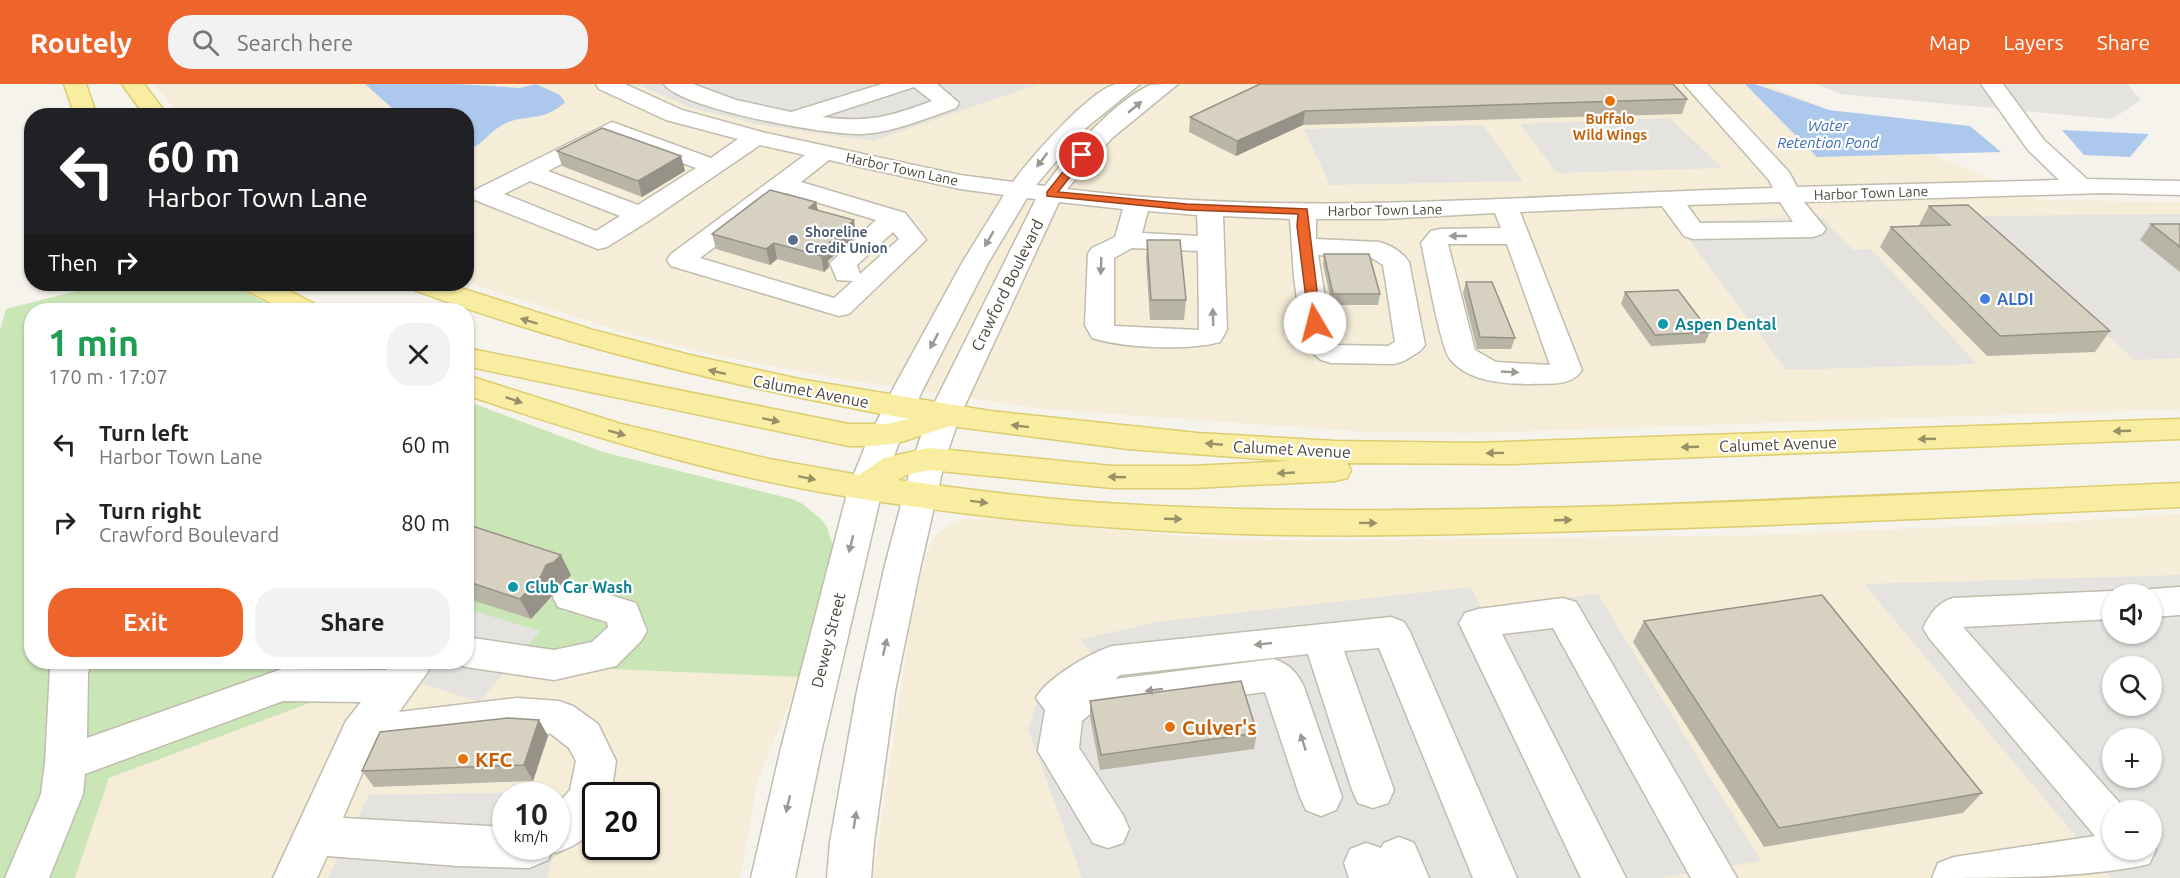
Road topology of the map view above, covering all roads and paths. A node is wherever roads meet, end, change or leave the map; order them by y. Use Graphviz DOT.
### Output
graph roads {
  1 [pos="75,84"];
  2 [pos="133,84"];
  3 [pos="675,84"];
  4 [pos="905,84"];
  5 [pos="923,84"];
  6 [pos="1129,84"];
  7 [pos="1167,84"];
  8 [pos="1695,84"];
  9 [pos="1992,84"];
  10 [pos="620,86"];
  11 [pos="83,108"];
  12 [pos="151,108"];
  13 [pos="795,120"];
  14 [pos="762,139"];
  15 [pos="825,152"];
  16 [pos="714,167"];
  17 [pos="528,172"];
  18 [pos="782,184"];
  19 [pos="2081,187"];
  20 [pos="2180,189"];
  21 [pos="1020,190"];
  22 [pos="1051,194"];
  23 [pos="1791,195"];
  24 [pos="1669,198"];
  25 [pos="1137,204"];
  26 [pos="1505,207"];
  27 [pos="1210,209"];
  28 [pos="1303,211"];
  29 [pos="641,215"];
  30 [pos="896,218"];
  31 [pos="1516,236"];
  32 [pos="1127,240"];
  33 [pos="1210,244"];
  34 [pos="1305,246"];
  35 [pos="269,291"];
  36 [pos="443,291"];
  37 [pos="817,301"];
  38 [pos="292,303"];
  39 [pos="474,359"];
  40 [pos="474,387"];
  41 [pos="944,416"];
  42 [pos="892,421"];
  43 [pos="2180,429"];
  44 [pos="1448,454"];
  45 [pos="929,459"];
  46 [pos="866,487"];
  47 [pos="921,494"];
  48 [pos="2180,495"];
  49 [pos="571,597"];
  50 [pos="2180,602"];
  51 [pos="2162,603"];
  52 [pos="2102,605"];
  53 [pos="1321,638"];
  54 [pos="474,653"];
  55 [pos="69,669"];
  56 [pos="405,674"];
  57 [pos="360,734"];
  58 [pos="66,763"];
  59 [pos="1373,790"];
  60 [pos="1321,797"];
  61 [pos="2102,813"];
  62 [pos="570,822"];
  63 [pos="315,836"];
  64 [pos="492,847"];
  65 [pos="2102,854"];
  66 [pos="27,878"];
  67 [pos="294,878"];
  68 [pos="773,878"];
  69 [pos="849,878"];
  70 [pos="1495,878"];
  71 [pos="1604,878"];
  72 [pos="1715,878"];
  73 [pos="1954,878"];
  1 -- 11 [label="main road"];
  2 -- 12 [label="main road"];
  3 -- 13 [label="street"];
  4 -- 13 [label="street"];
  5 -- 13 [label="street"];
  6 -- 21 [label="street, Crawford Boulevard, one-way"];
  22 -- 7 [label="street, Crawford Boulevard, one-way"];
  8 -- 23 [label="street"];
  9 -- 19 [label="street"];
  10 -- 14 [label="street, Harbor Town Lane"];
  13 -- 14 [label="street"];
  14 -- 15 [label="street, Harbor Town Lane"];
  14 -- 16 [label="street"];
  15 -- 18 [label="street"];
  15 -- 21 [label="street, Harbor Town Lane"];
  16 -- 17 [label="street"];
  16 -- 29 [label="street"];
  17 -- 29 [label="street"];
  17 -- 29 [label="street"];
  18 -- 30 [label="street"];
  18 -- 37 [label="street"];
  19 -- 20 [label="street, Harbor Town Lane"];
  19 -- 23 [label="street, Harbor Town Lane"];
  21 -- 22 [label="street, Harbor Town Lane"];
  21 -- 42 [label="street, Crawford Boulevard, one-way"];
  22 -- 25 [label="street, Harbor Town Lane"];
  22 -- 41 [label="street, Crawford Boulevard"];
  23 -- 24 [label="street, Harbor Town Lane"];
  23 -- 24 [label="street"];
  24 -- 26 [label="street, Harbor Town Lane"];
  25 -- 27 [label="street, Harbor Town Lane"];
  25 -- 32 [label="street"];
  26 -- 28 [label="street, Harbor Town Lane"];
  26 -- 31 [label="street"];
  27 -- 28 [label="street, Harbor Town Lane"];
  27 -- 33 [label="street"];
  28 -- 34 [label="street"];
  30 -- 37 [label="street"];
  30 -- 37 [label="street"];
  31 -- 31 [label="street, one-way"];
  32 -- 33 [label="street"];
  32 -- 33 [label="street, one-way"];
  34 -- 34 [label="street"];
  35 -- 38 [label="main road"];
  42 -- 36 [label="main road, Calumet Avenue, one-way"];
  39 -- 42 [label="main road, one-way"];
  40 -- 46 [label="main road, one-way"];
  41 -- 42 [label="main road"];
  44 -- 41 [label="main road, Calumet Avenue, one-way"];
  41 -- 45 [label="street, Crawford Boulevard"];
  42 -- 46 [label="street, Dewey Street"];
  43 -- 44 [label="main road, Calumet Avenue, one-way"];
  44 -- 45 [label="main road, one-way"];
  45 -- 46 [label="main road"];
  45 -- 47 [label="street"];
  46 -- 47 [label="main road"];
  46 -- 68 [label="street, Dewey Street, one-way"];
  47 -- 48 [label="main road, one-way"];
  69 -- 47 [label="street, one-way"];
  49 -- 54 [label="street"];
  50 -- 51 [label="street"];
  52 -- 61 [label="street"];
  53 -- 59 [label="street"];
  53 -- 60 [label="street"];
  53 -- 70 [label="street"];
  55 -- 58 [label="street"];
  56 -- 57 [label="street"];
  56 -- 58 [label="street"];
  57 -- 62 [label="street"];
  57 -- 63 [label="street"];
  58 -- 66 [label="street"];
  63 -- 64 [label="street"];
  63 -- 67 [label="street"];
  65 -- 73 [label="street"];
  71 -- 72 [label="street"];
}
